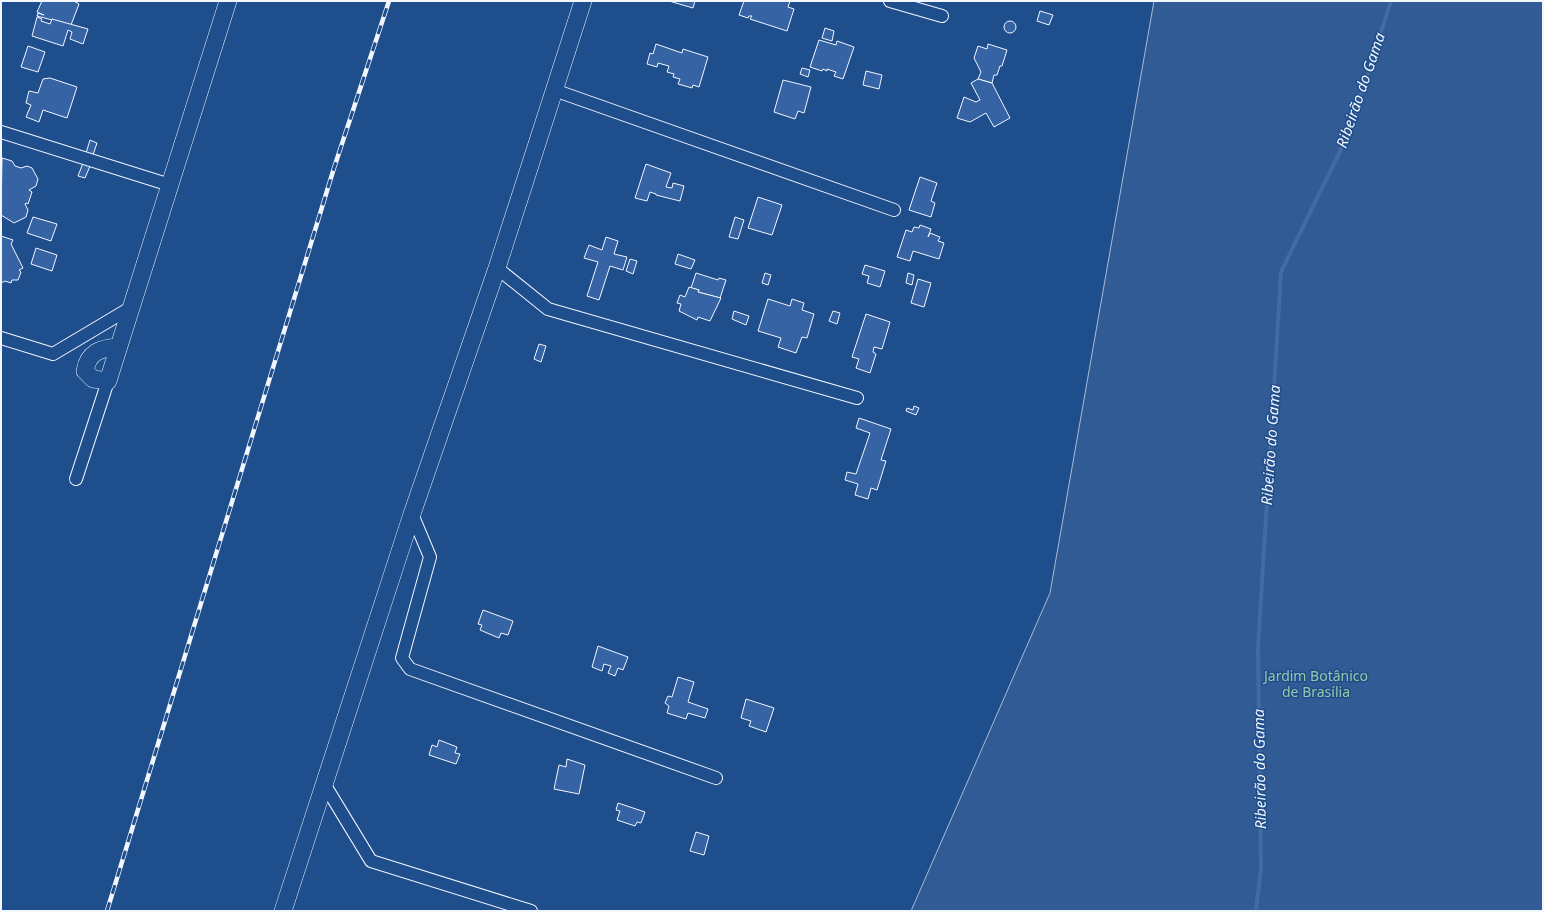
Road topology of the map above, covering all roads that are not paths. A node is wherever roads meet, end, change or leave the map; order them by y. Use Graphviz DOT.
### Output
graph roads {
  1 [pos="228,1"];
  2 [pos="583,1"];
  3 [pos="890,1"];
  4 [pos="942,16"];
  5 [pos="554,90"];
  6 [pos="1,132"];
  7 [pos="170,185"];
  8 [pos="894,210"];
  9 [pos="497,268"];
  10 [pos="132,307"];
  11 [pos="1,338"];
  12 [pos="118,347"];
  13 [pos="108,381"];
  14 [pos="857,398"];
  15 [pos="76,480"];
  16 [pos="412,514"];
  17 [pos="716,778"];
  18 [pos="323,782"];
  19 [pos="282,911"];
  20 [pos="531,911"];
  1 -- 7 [label="street"];
  2 -- 5 [label="street"];
  3 -- 4 [label="street"];
  5 -- 8 [label="street"];
  5 -- 9 [label="street"];
  6 -- 7 [label="street"];
  7 -- 10 [label="street"];
  9 -- 14 [label="street"];
  9 -- 16 [label="street"];
  10 -- 11 [label="street"];
  10 -- 12 [label="street"];
  12 -- 13 [label="street"];
  12 -- 13 [label="street"];
  13 -- 15 [label="street"];
  16 -- 17 [label="street"];
  16 -- 18 [label="street"];
  18 -- 19 [label="street"];
  18 -- 20 [label="street"];
}
